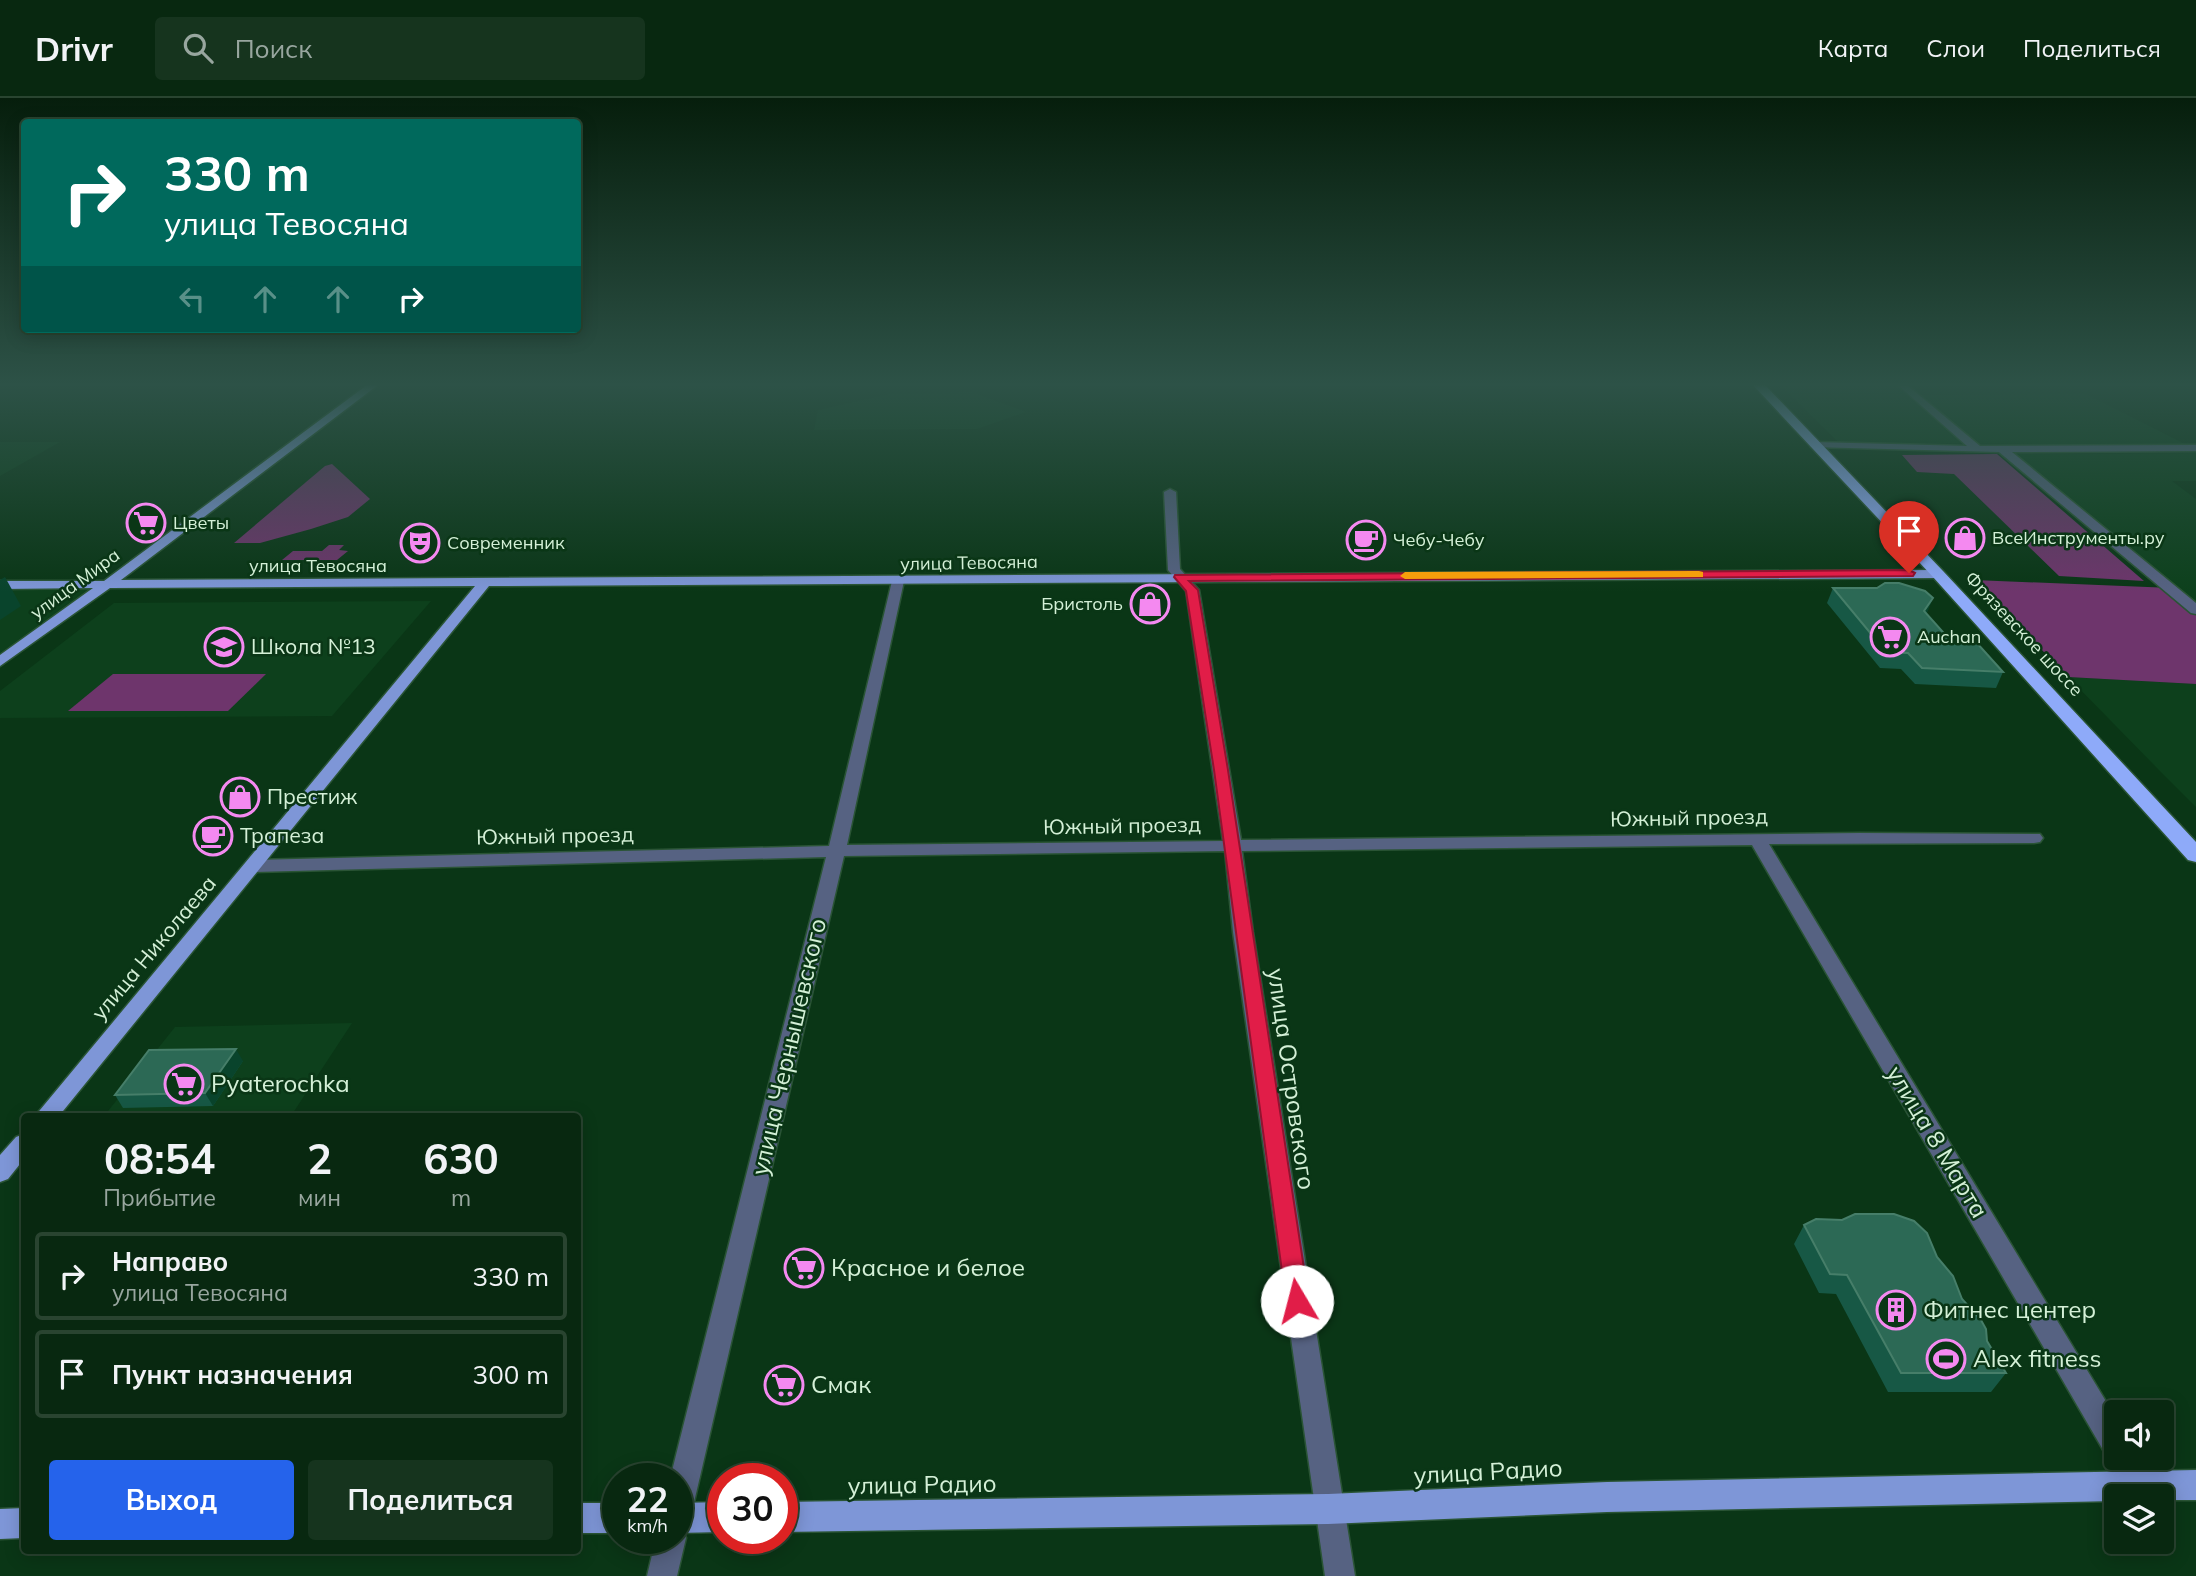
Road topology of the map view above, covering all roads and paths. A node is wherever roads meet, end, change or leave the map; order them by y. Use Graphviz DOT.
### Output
graph roads {
  1 [pos="281,454"];
  2 [pos="1824,454"];
  3 [pos="2007,454"];
  4 [pos="1170,492"];
  5 [pos="1938,574"];
  6 [pos="898,581"];
  7 [pos="485,583"];
  8 [pos="108,584"];
  9 [pos="1186,584"];
  10 [pos="0,585"];
  11 [pos="2196,610"];
  12 [pos="0,662"];
  13 [pos="2034,838"];
  14 [pos="1757,839"];
  15 [pos="1234,847"];
  16 [pos="836,851"];
  17 [pos="2196,855"];
  18 [pos="253,866"];
  19 [pos="48,1113"];
  20 [pos="21,1147"];
  21 [pos="0,1172"];
  22 [pos="2104,1425"];
  23 [pos="689,1463"];
  24 [pos="2130,1470"];
  25 [pos="2138,1484"];
  26 [pos="2104,1485"];
  27 [pos="2174,1485"];
  28 [pos="2196,1485"];
  29 [pos="1328,1509"];
  30 [pos="798,1517"];
  31 [pos="581,1518"];
  32 [pos="602,1518"];
  33 [pos="21,1523"];
  34 [pos="0,1524"];
  35 [pos="667,1554"];
  36 [pos="662,1576"];
  37 [pos="1340,1576"];
  1 -- 8 [label="main road, улица Мира"];
  2 -- 5 [label="highway, Фрязевское шоссе"];
  3 -- 11 [label="street"];
  4 -- 9 [label="street, улица Островского"];
  5 -- 9 [label="main road, улица Тевосяна"];
  5 -- 17 [label="highway, Фрязевское шоссе"];
  6 -- 7 [label="main road, улица Тевосяна"];
  6 -- 9 [label="main road, улица Тевосяна"];
  6 -- 16 [label="street, улица Чернышевского"];
  7 -- 8 [label="main road, улица Тевосяна"];
  7 -- 18 [label="main road, улица Николаева"];
  8 -- 10 [label="main road, улица Тевосяна"];
  8 -- 12 [label="main road, улица Мира"];
  9 -- 15 [label="street, улица Островского"];
  13 -- 14 [label="street, Южный проезд"];
  14 -- 15 [label="street, Южный проезд"];
  14 -- 22 [label="street, улица 8 Марта"];
  15 -- 16 [label="street, Южный проезд"];
  15 -- 29 [label="street, улица Островского"];
  16 -- 18 [label="street, Южный проезд"];
  16 -- 23 [label="street, улица Чернышевского"];
  18 -- 19 [label="main road, улица Николаева"];
  20 -- 21 [label="main road"];
  24 -- 25 [label="street"];
  26 -- 29 [label="main road, улица Радио"];
  27 -- 28 [label="main road, улица Радио"];
  29 -- 30 [label="main road, улица Радио"];
  29 -- 37 [label="street, улица Островского"];
  31 -- 32 [label="main road"];
  33 -- 34 [label="main road"];
  35 -- 36 [label="street"];
}
